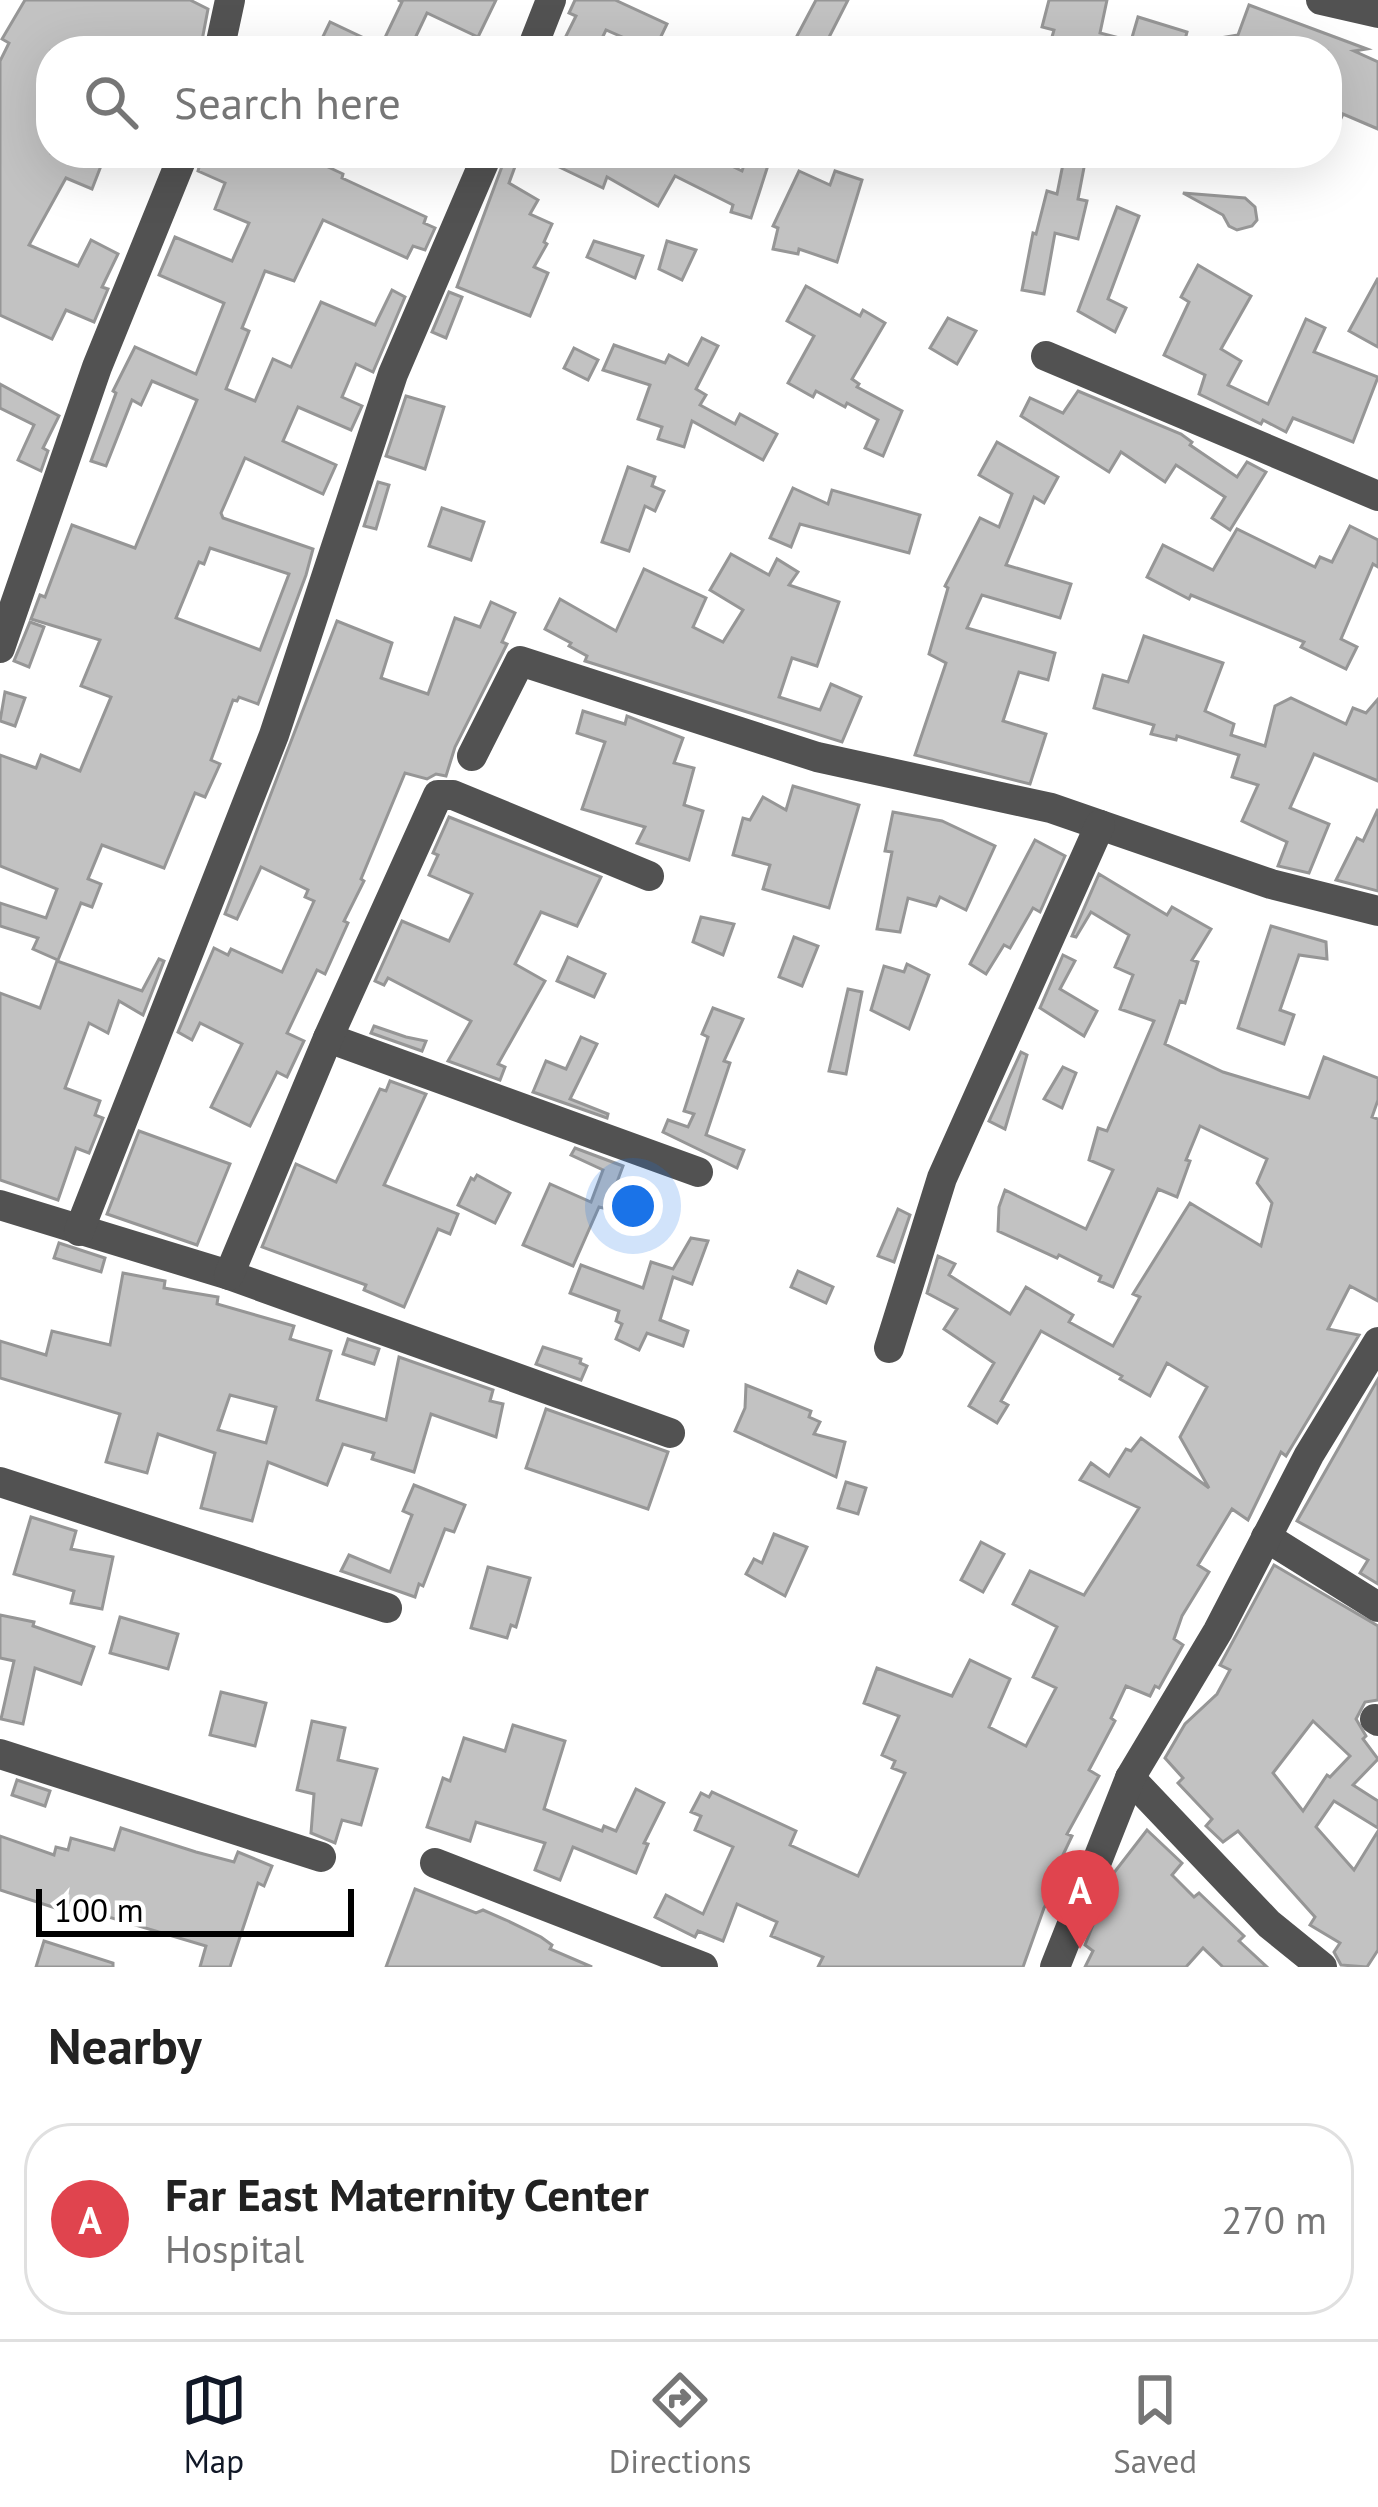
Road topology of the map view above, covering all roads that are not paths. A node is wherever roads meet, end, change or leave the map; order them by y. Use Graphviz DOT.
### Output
graph roads {
  1 [pos="230,0"];
  2 [pos="550,0"];
  3 [pos="1321,0"];
  4 [pos="1378,13"];
  5 [pos="222,36"];
  6 [pos="537,36"];
  7 [pos="178,168"];
  8 [pos="482,168"];
  9 [pos="1046,356"];
  10 [pos="1378,496"];
  11 [pos="0,648"];
  12 [pos="472,756"];
  13 [pos="1100,825"];
  14 [pos="649,876"];
  15 [pos="1378,911"];
  16 [pos="328,1038"];
  17 [pos="698,1172"];
  18 [pos="0,1205"];
  19 [pos="79,1231"];
  20 [pos="229,1275"];
  21 [pos="1378,1342"];
  22 [pos="889,1348"];
  23 [pos="670,1432"];
  24 [pos="0,1483"];
  25 [pos="1266,1537"];
  26 [pos="1378,1607"];
  27 [pos="387,1608"];
  28 [pos="0,1754"];
  29 [pos="1130,1778"];
  30 [pos="321,1857"];
  31 [pos="435,1863"];
  32 [pos="703,1967"];
  33 [pos="1055,1967"];
  34 [pos="1322,1967"];
  1 -- 5 [label="street"];
  2 -- 6 [label="street"];
  3 -- 4 [label="street"];
  7 -- 11 [label="street"];
  8 -- 19 [label="street"];
  9 -- 10 [label="street"];
  12 -- 13 [label="street"];
  13 -- 15 [label="street"];
  13 -- 22 [label="street"];
  14 -- 16 [label="street"];
  16 -- 17 [label="street"];
  16 -- 20 [label="street"];
  18 -- 19 [label="street"];
  19 -- 20 [label="street"];
  20 -- 23 [label="street"];
  21 -- 25 [label="street"];
  24 -- 27 [label="street"];
  25 -- 26 [label="street"];
  25 -- 29 [label="street"];
  28 -- 30 [label="street"];
  29 -- 33 [label="street"];
  29 -- 34 [label="street"];
  31 -- 32 [label="street"];
}
